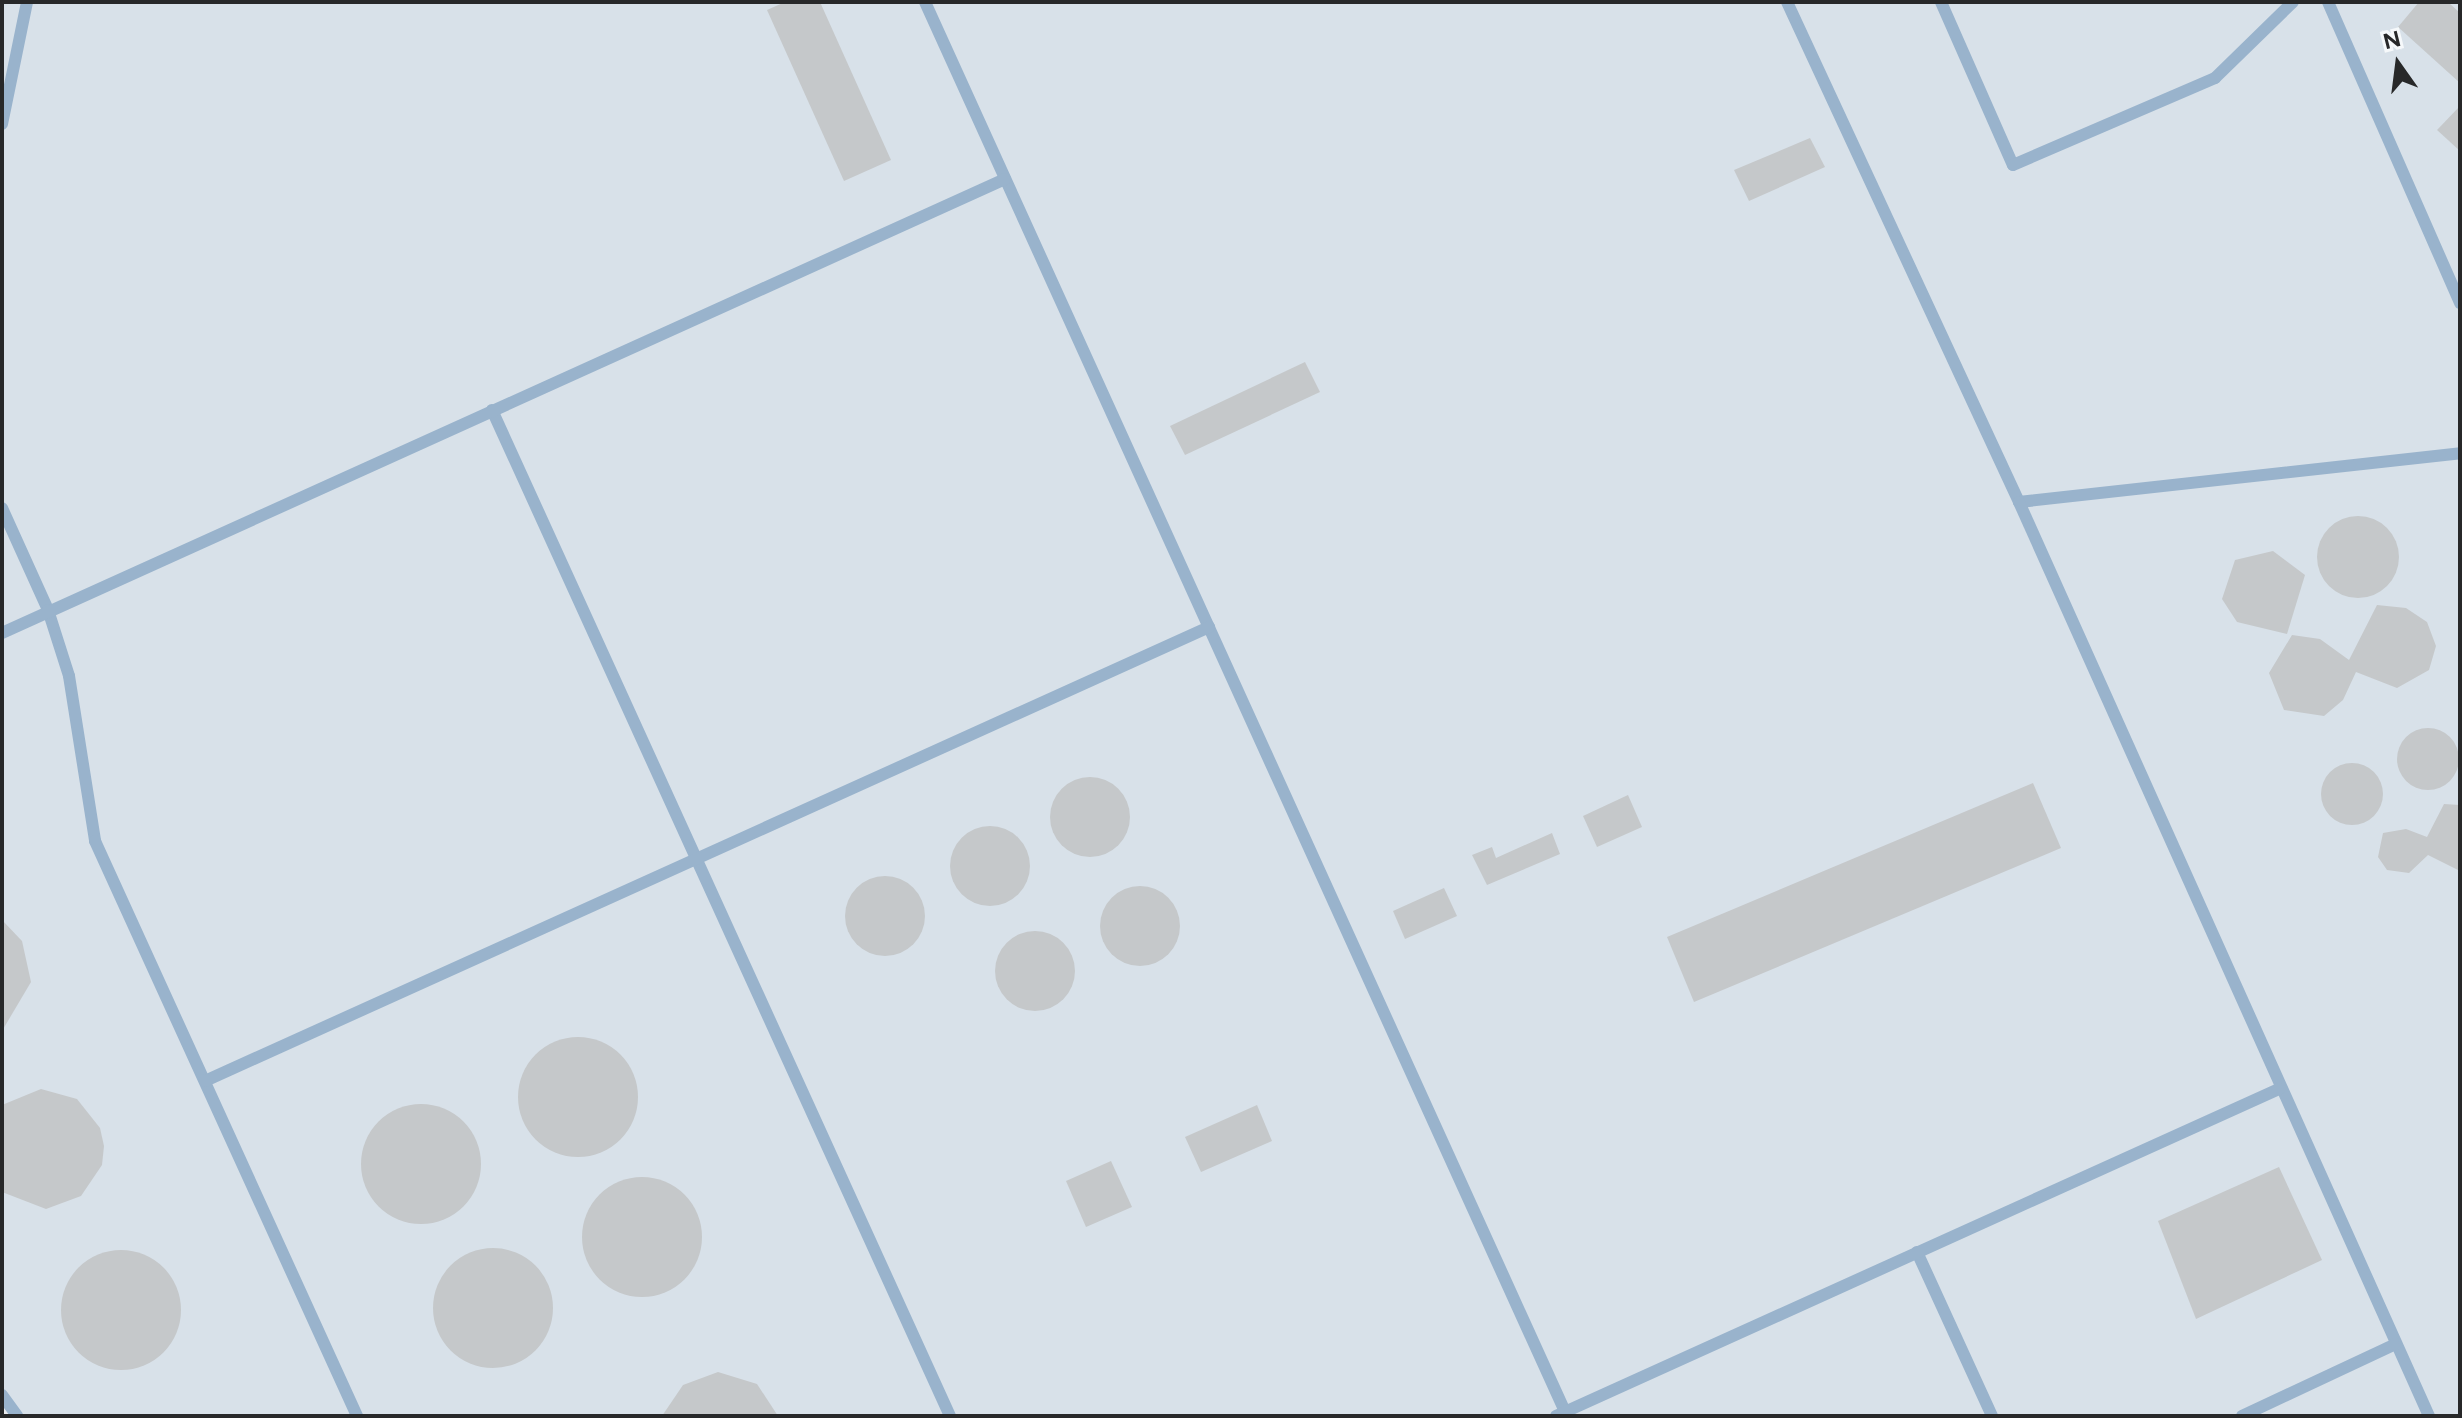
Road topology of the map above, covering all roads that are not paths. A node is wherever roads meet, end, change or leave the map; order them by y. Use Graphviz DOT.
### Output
graph roads {
  1 [pos="27,2"];
  2 [pos="925,2"];
  3 [pos="1787,2"];
  4 [pos="1941,2"];
  5 [pos="2293,2"];
  6 [pos="2328,2"];
  7 [pos="2,124"];
  8 [pos="1005,179"];
  9 [pos="2460,303"];
  10 [pos="492,410"];
  11 [pos="2460,453"];
  12 [pos="2019,502"];
  13 [pos="2,508"];
  14 [pos="48,610"];
  15 [pos="1209,627"];
  16 [pos="2,633"];
  17 [pos="701,857"];
  18 [pos="205,1081"];
  19 [pos="2279,1089"];
  20 [pos="1917,1252"];
  21 [pos="2396,1344"];
  22 [pos="2,1395"];
  23 [pos="1562,1415"];
  24 [pos="17,1416"];
  25 [pos="357,1416"];
  26 [pos="950,1416"];
  27 [pos="1992,1416"];
  28 [pos="2242,1416"];
  29 [pos="2429,1416"];
  1 -- 7 [label="lane"];
  2 -- 8 [label="lane"];
  3 -- 12 [label="lane"];
  4 -- 5 [label="lane"];
  6 -- 9 [label="lane"];
  8 -- 10 [label="lane"];
  8 -- 15 [label="lane"];
  10 -- 14 [label="lane"];
  10 -- 17 [label="lane"];
  11 -- 12 [label="lane"];
  12 -- 19 [label="lane"];
  13 -- 14 [label="lane"];
  14 -- 16 [label="lane"];
  14 -- 18 [label="lane"];
  15 -- 17 [label="lane"];
  15 -- 23 [label="lane"];
  17 -- 18 [label="lane"];
  17 -- 26 [label="lane"];
  18 -- 25 [label="lane"];
  19 -- 20 [label="lane"];
  19 -- 21 [label="lane"];
  20 -- 23 [label="lane"];
  20 -- 27 [label="lane"];
  21 -- 28 [label="lane"];
  21 -- 29 [label="lane"];
  22 -- 24 [label="lane"];
}
